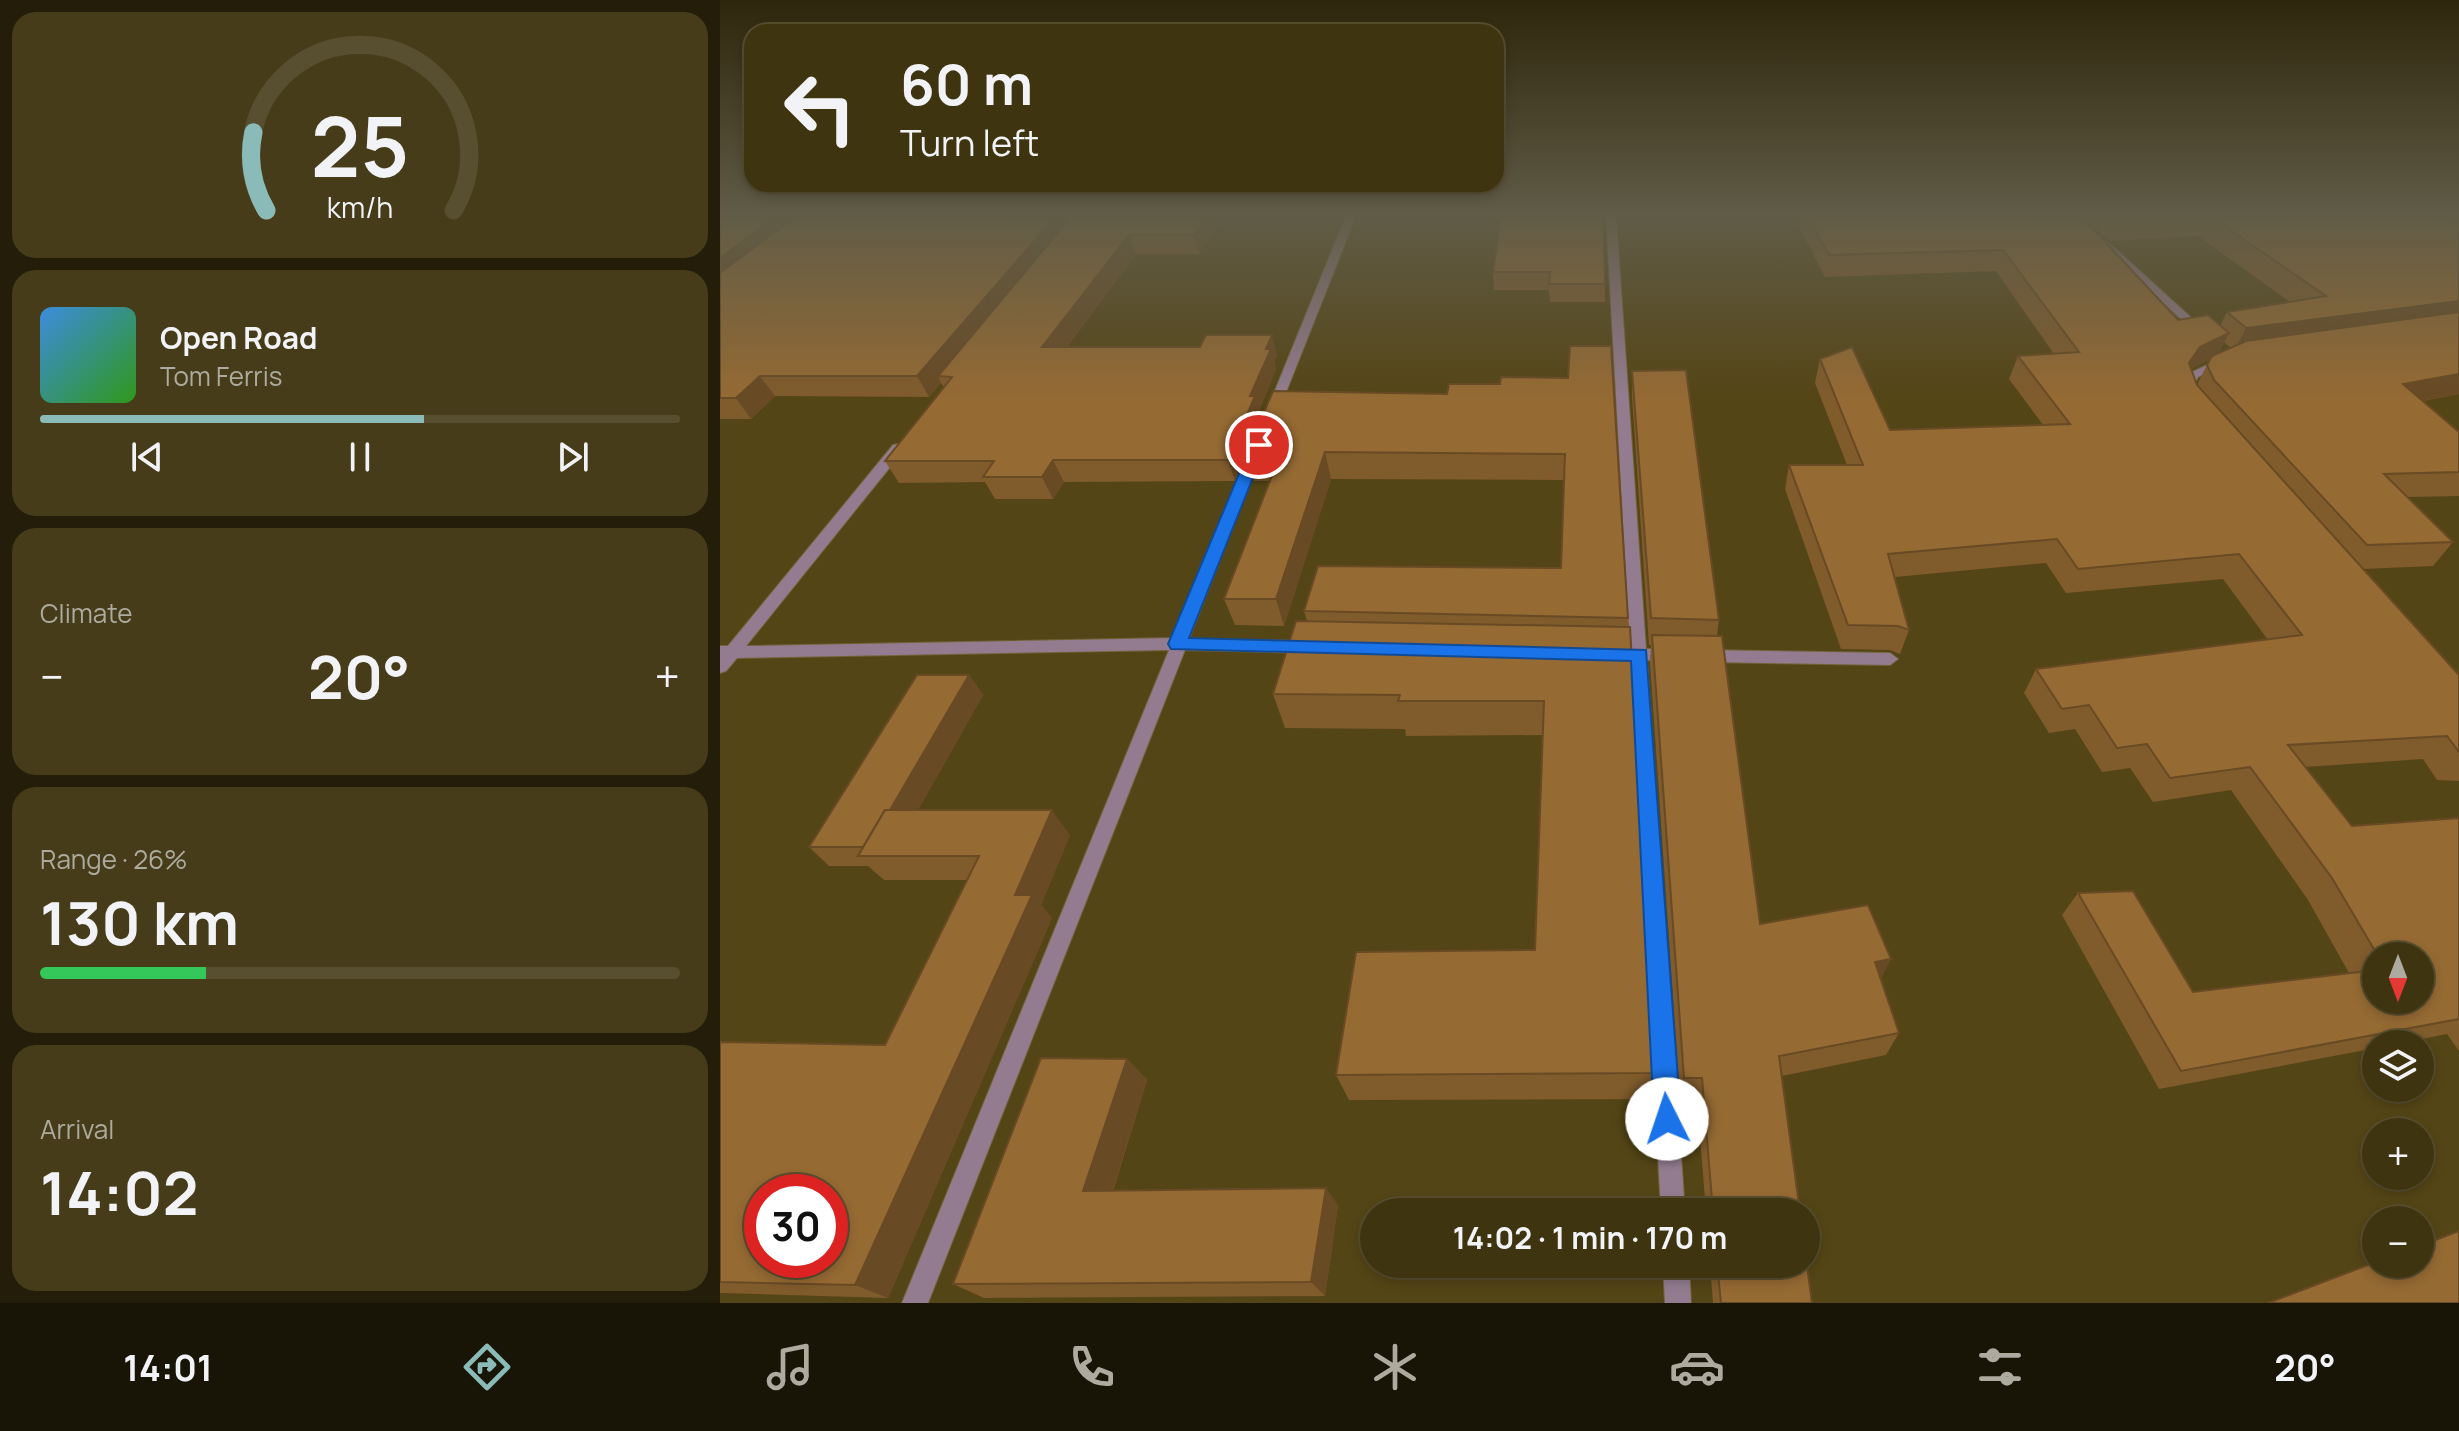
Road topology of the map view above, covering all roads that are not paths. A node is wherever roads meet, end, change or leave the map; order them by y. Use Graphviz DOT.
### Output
graph roads {
  1 [pos="1326,277"];
  2 [pos="1615,277"];
  3 [pos="2141,277"];
  4 [pos="2207,337"];
  5 [pos="2219,348"];
  6 [pos="2245,356"];
  7 [pos="2230,358"];
  8 [pos="2193,406"];
  9 [pos="1267,423"];
  10 [pos="911,432"];
  11 [pos="1261,438"];
  12 [pos="1177,644"];
  13 [pos="1321,648"];
  14 [pos="726,652"];
  15 [pos="1592,653"];
  16 [pos="1640,654"];
  17 [pos="1890,659"];
  18 [pos="720,667"];
  19 [pos="1672,1198"];
  20 [pos="1677,1278"];
  21 [pos="915,1303"];
  22 [pos="1678,1303"];
  1 -- 9 [label="street"];
  2 -- 16 [label="street"];
  3 -- 4 [label="street"];
  5 -- 7 [label="street"];
  6 -- 7 [label="street"];
  7 -- 8 [label="street"];
  10 -- 14 [label="street"];
  11 -- 12 [label="street"];
  12 -- 13 [label="street"];
  12 -- 14 [label="street"];
  12 -- 21 [label="street"];
  14 -- 18 [label="street"];
  15 -- 16 [label="street"];
  16 -- 17 [label="street"];
  16 -- 19 [label="street"];
  20 -- 22 [label="street"];
}
